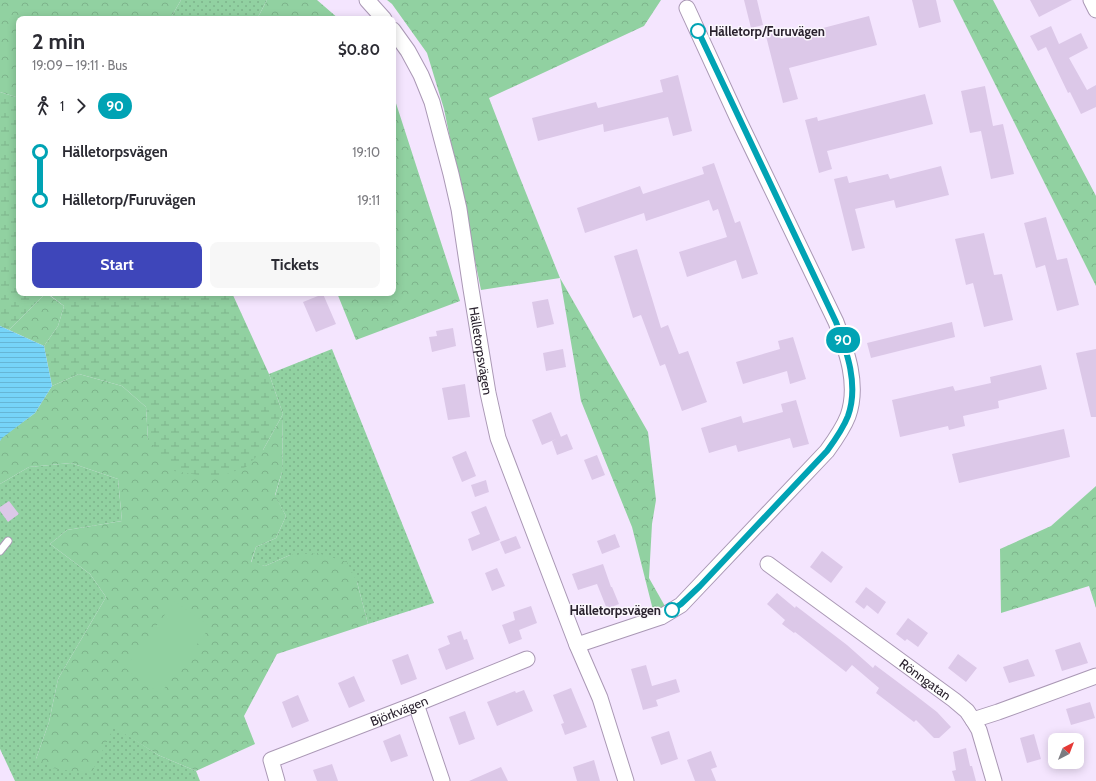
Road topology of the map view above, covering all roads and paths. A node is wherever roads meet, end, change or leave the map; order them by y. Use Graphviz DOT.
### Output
graph roads {
  1 [pos="367,0"];
  2 [pos="1091,0"];
  3 [pos="687,8"];
  4 [pos="1096,10"];
  5 [pos="381,16"];
  6 [pos="396,34"];
  7 [pos="8,541"];
  8 [pos="0,551"];
  9 [pos="768,564"];
  10 [pos="577,645"];
  11 [pos="527,659"];
  12 [pos="1096,676"];
  13 [pos="416,704"];
  14 [pos="973,720"];
  15 [pos="277,781"];
  16 [pos="442,781"];
  17 [pos="626,781"];
  18 [pos="994,781"];
  1 -- 5 [label="street"];
  2 -- 4 [label="street"];
  3 -- 10 [label="street"];
  6 -- 10 [label="street, Hälletorpsvägen"];
  7 -- 8 [label="lane"];
  9 -- 14 [label="street, Rönngatan"];
  10 -- 17 [label="street, Hälletorpsvägen"];
  11 -- 13 [label="street, Björkvägen"];
  12 -- 14 [label="street"];
  13 -- 15 [label="street, Björkvägen"];
  13 -- 16 [label="street"];
  14 -- 18 [label="street, Rönngatan"];
}
